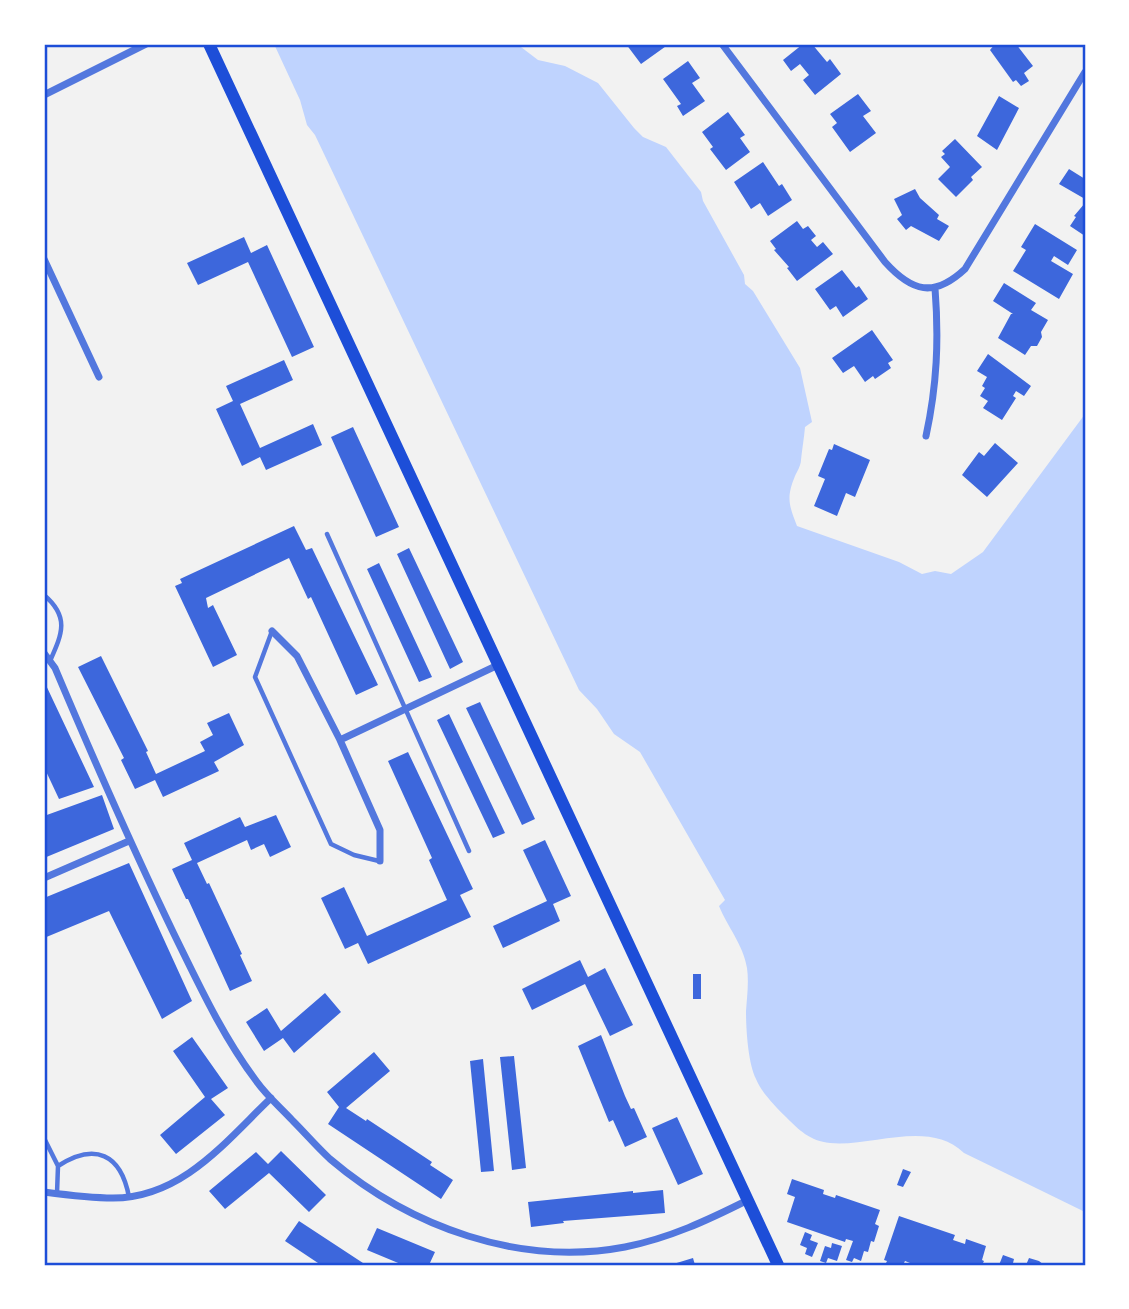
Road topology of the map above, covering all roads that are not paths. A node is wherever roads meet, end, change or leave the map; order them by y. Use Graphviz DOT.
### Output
graph roads {
  1 [pos="146,44"];
  2 [pos="209,44"];
  3 [pos="722,44"];
  4 [pos="1085,72"];
  5 [pos="44,95"];
  6 [pos="44,259"];
  7 [pos="935,288"];
  8 [pos="99,377"];
  9 [pos="926,436"];
  10 [pos="327,534"];
  11 [pos="44,594"];
  12 [pos="272,631"];
  13 [pos="44,653"];
  14 [pos="50,662"];
  15 [pos="498,665"];
  16 [pos="404,710"];
  17 [pos="340,740"];
  18 [pos="129,841"];
  19 [pos="469,851"];
  20 [pos="380,861"];
  21 [pos="44,878"];
  22 [pos="271,1098"];
  23 [pos="44,1138"];
  24 [pos="58,1166"];
  25 [pos="44,1192"];
  26 [pos="57,1193"];
  27 [pos="129,1197"];
  28 [pos="748,1200"];
  29 [pos="778,1265"];
  1 -- 5 [label="street"];
  2 -- 15 [label="main road"];
  3 -- 7 [label="street"];
  4 -- 7 [label="street"];
  6 -- 8 [label="street"];
  7 -- 9 [label="street"];
  10 -- 16 [label="lane"];
  11 -- 14 [label="lane"];
  12 -- 17 [label="street"];
  12 -- 20 [label="lane"];
  13 -- 14 [label="street"];
  14 -- 18 [label="street"];
  15 -- 16 [label="street"];
  15 -- 28 [label="main road"];
  16 -- 17 [label="street"];
  16 -- 19 [label="lane"];
  17 -- 20 [label="street"];
  18 -- 21 [label="street"];
  18 -- 22 [label="street"];
  22 -- 27 [label="street"];
  22 -- 28 [label="street"];
  23 -- 24 [label="lane"];
  24 -- 26 [label="lane"];
  24 -- 27 [label="lane"];
  25 -- 26 [label="street"];
  26 -- 27 [label="street"];
  28 -- 29 [label="main road"];
}
